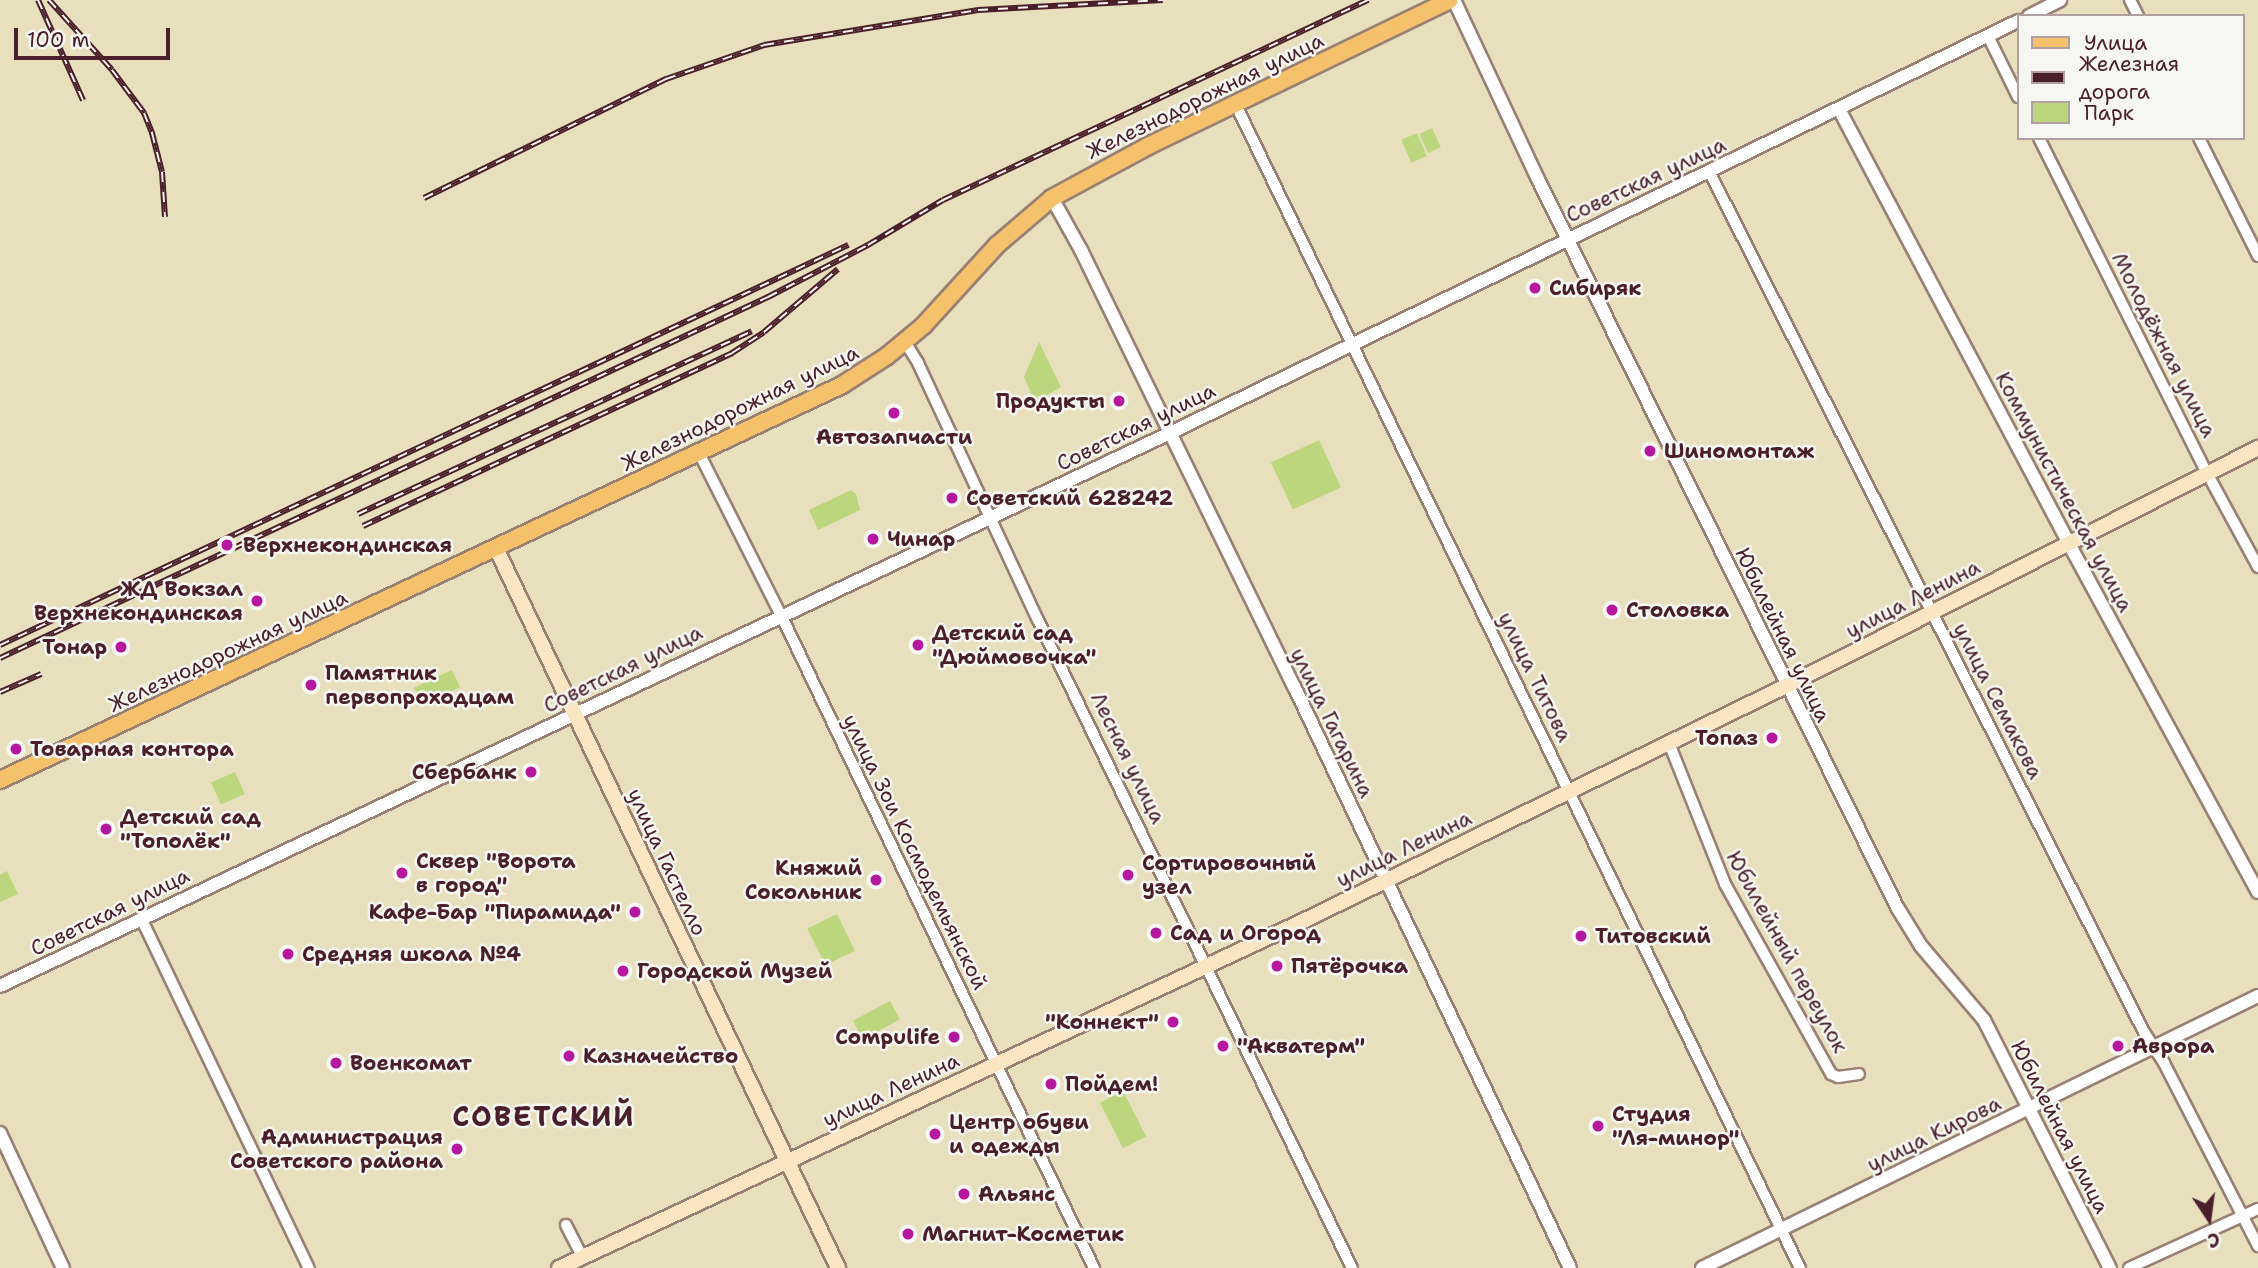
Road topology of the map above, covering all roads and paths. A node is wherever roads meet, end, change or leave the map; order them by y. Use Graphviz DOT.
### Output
graph roads {
  1 [pos="1452,0"];
  2 [pos="2060,0"];
  3 [pos="2033,14"];
  4 [pos="2016,22"];
  5 [pos="1988,36"];
  6 [pos="2016,93"];
  7 [pos="1235,103"];
  8 [pos="1839,109"];
  9 [pos="2040,140"];
  10 [pos="2200,140"];
  11 [pos="1709,171"];
  12 [pos="1052,198"];
  13 [pos="1567,239"];
  14 [pos="2258,256"];
  15 [pos="905,342"];
  16 [pos="1352,343"];
  17 [pos="1170,433"];
  18 [pos="2258,447"];
  19 [pos="699,453"];
  20 [pos="2207,473"];
  21 [pos="989,518"];
  22 [pos="2069,544"];
  23 [pos="496,548"];
  24 [pos="2258,567"];
  25 [pos="1932,613"];
  26 [pos="781,615"];
  27 [pos="1786,686"];
  28 [pos="574,714"];
  29 [pos="1669,743"];
  30 [pos="0,780"];
  31 [pos="1569,792"];
  32 [pos="1386,881"];
  33 [pos="2258,892"];
  34 [pos="141,918"];
  35 [pos="1207,966"];
  36 [pos="0,986"];
  37 [pos="2258,996"];
  38 [pos="2154,1047"];
  39 [pos="996,1065"];
  40 [pos="1859,1074"];
  41 [pos="2029,1109"];
  42 [pos="0,1133"];
  43 [pos="786,1161"];
  44 [pos="2258,1209"];
  45 [pos="2243,1216"];
  46 [pos="566,1225"];
  47 [pos="1782,1230"];
  48 [pos="2258,1245"];
  49 [pos="582,1257"];
  50 [pos="63,1268"];
  51 [pos="309,1268"];
  52 [pos="559,1268"];
  53 [pos="838,1268"];
  54 [pos="1094,1268"];
  55 [pos="1352,1268"];
  56 [pos="1570,1268"];
  57 [pos="1702,1268"];
  58 [pos="1800,1268"];
  59 [pos="2110,1268"];
  60 [pos="2129,1268"];
  1 -- 7 [label="main road, Железнодорожная улица"];
  1 -- 13 [label="street, Юбилейная улица"];
  2 -- 3 [label="street"];
  4 -- 5 [label="street, Советская улица"];
  5 -- 6 [label="street"];
  5 -- 8 [label="street, Советская улица"];
  7 -- 12 [label="main road, Железнодорожная улица"];
  7 -- 16 [label="street, улица Титова"];
  8 -- 11 [label="street, Советская улица"];
  8 -- 22 [label="street, Коммунистическая улица"];
  9 -- 20 [label="street, Молодёжная улица"];
  10 -- 14 [label="street"];
  11 -- 13 [label="street, Советская улица"];
  11 -- 25 [label="street, улица Семакова"];
  12 -- 15 [label="main road, Железнодорожная улица"];
  12 -- 17 [label="street, улица Гагарина"];
  13 -- 16 [label="street, Советская улица"];
  13 -- 27 [label="street, Юбилейная улица"];
  15 -- 19 [label="main road, Железнодорожная улица"];
  15 -- 21 [label="street, Лесная улица"];
  16 -- 17 [label="street, Советская улица"];
  16 -- 31 [label="street, улица Титова"];
  17 -- 21 [label="street, Советская улица"];
  17 -- 32 [label="street, улица Гагарина"];
  18 -- 20 [label="main road, улица Ленина"];
  19 -- 23 [label="main road, Железнодорожная улица"];
  19 -- 26 [label="street, улица Зои Космодемьянской"];
  20 -- 22 [label="main road, улица Ленина"];
  20 -- 24 [label="street, Молодёжная улица"];
  21 -- 26 [label="street, Советская улица"];
  21 -- 35 [label="street, Лесная улица"];
  22 -- 25 [label="main road, улица Ленина"];
  22 -- 33 [label="street, Коммунистическая улица"];
  23 -- 28 [label="main road, улица Гастелло"];
  23 -- 30 [label="main road, Железнодорожная улица"];
  25 -- 27 [label="main road, улица Ленина"];
  25 -- 38 [label="street, улица Семакова"];
  26 -- 28 [label="street, Советская улица"];
  26 -- 39 [label="street, улица Зои Космодемьянской"];
  27 -- 29 [label="main road, улица Ленина"];
  27 -- 41 [label="street, Юбилейная улица"];
  28 -- 34 [label="street, Советская улица"];
  28 -- 43 [label="main road, улица Гастелло"];
  29 -- 31 [label="main road, улица Ленина"];
  29 -- 40 [label="street, Юбилейный переулок"];
  31 -- 32 [label="main road, улица Ленина"];
  31 -- 47 [label="street, улица Титова"];
  32 -- 35 [label="main road, улица Ленина"];
  32 -- 56 [label="street, улица Гагарина"];
  34 -- 36 [label="street, Советская улица"];
  34 -- 51 [label="street"];
  35 -- 39 [label="main road, улица Ленина"];
  35 -- 55 [label="street, Лесная улица"];
  37 -- 38 [label="street, улица Кирова"];
  38 -- 41 [label="street, улица Кирова"];
  38 -- 45 [label="street, улица Семакова"];
  39 -- 43 [label="main road, улица Ленина"];
  39 -- 54 [label="street, улица Зои Космодемьянской"];
  41 -- 47 [label="street, улица Кирова"];
  41 -- 59 [label="street, Юбилейная улица"];
  42 -- 50 [label="street"];
  43 -- 49 [label="main road, улица Ленина"];
  43 -- 53 [label="main road, улица Гастелло"];
  44 -- 45 [label="street"];
  45 -- 48 [label="street, улица Семакова"];
  45 -- 60 [label="street"];
  46 -- 49 [label="street"];
  47 -- 57 [label="street, улица Кирова"];
  47 -- 58 [label="street, улица Титова"];
  49 -- 52 [label="main road, улица Ленина"];
}
